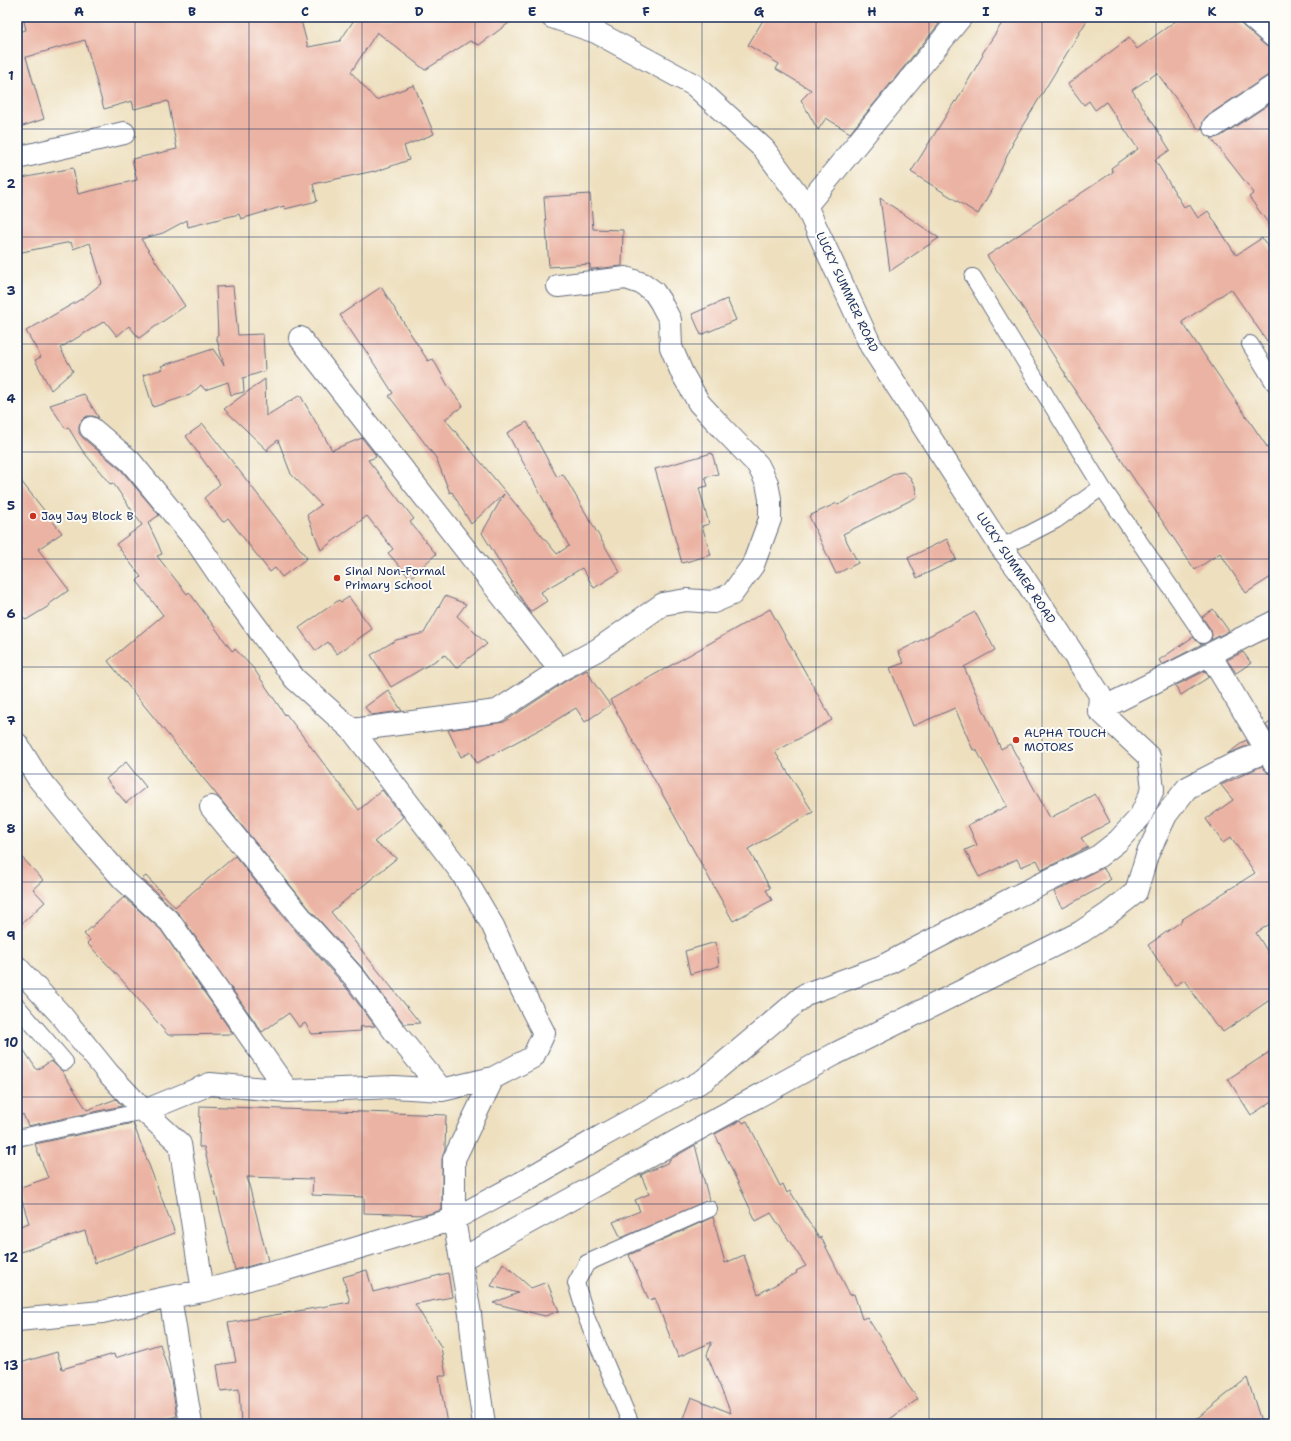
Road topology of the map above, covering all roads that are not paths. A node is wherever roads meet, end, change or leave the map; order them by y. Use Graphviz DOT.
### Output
graph roads {
  1 [pos="552,17"];
  2 [pos="961,17"];
  3 [pos="1252,17"];
  4 [pos="1274,37"];
  5 [pos="1274,86"];
  6 [pos="1214,126"];
  7 [pos="124,133"];
  8 [pos="17,158"];
  9 [pos="806,206"];
  10 [pos="973,278"];
  11 [pos="558,286"];
  12 [pos="300,338"];
  13 [pos="1250,344"];
  14 [pos="1274,383"];
  15 [pos="90,428"];
  16 [pos="1102,487"];
  17 [pos="1001,547"];
  18 [pos="1274,622"];
  19 [pos="1206,645"];
  20 [pos="560,670"];
  21 [pos="1099,710"];
  22 [pos="352,730"];
  23 [pos="17,744"];
  24 [pos="1269,747"];
  25 [pos="211,807"];
  26 [pos="17,967"];
  27 [pos="17,1006"];
  28 [pos="65,1062"];
  29 [pos="493,1078"];
  30 [pos="442,1090"];
  31 [pos="288,1091"];
  32 [pos="144,1111"];
  33 [pos="17,1138"];
  34 [pos="709,1209"];
  35 [pos="454,1218"];
  36 [pos="469,1255"];
  37 [pos="203,1291"];
  38 [pos="170,1297"];
  39 [pos="17,1320"];
  40 [pos="191,1424"];
  41 [pos="484,1424"];
  42 [pos="631,1424"];
  1 -- 9 [label="street, LUCKY SUMMER ROAD"];
  2 -- 9 [label="street"];
  3 -- 4 [label="street"];
  5 -- 6 [label="street"];
  7 -- 8 [label="street"];
  9 -- 17 [label="street, LUCKY SUMMER ROAD"];
  10 -- 16 [label="lane"];
  11 -- 20 [label="street"];
  12 -- 20 [label="street"];
  13 -- 14 [label="lane"];
  15 -- 22 [label="street"];
  16 -- 17 [label="lane"];
  16 -- 19 [label="lane"];
  17 -- 21 [label="street, LUCKY SUMMER ROAD"];
  18 -- 19 [label="street"];
  19 -- 21 [label="street"];
  19 -- 24 [label="street"];
  20 -- 22 [label="street"];
  21 -- 35 [label="street"];
  22 -- 29 [label="street"];
  23 -- 31 [label="street"];
  24 -- 36 [label="street"];
  25 -- 30 [label="street"];
  26 -- 32 [label="street"];
  27 -- 28 [label="lane"];
  29 -- 30 [label="street"];
  29 -- 35 [label="street"];
  30 -- 31 [label="street"];
  31 -- 32 [label="street"];
  32 -- 33 [label="lane"];
  32 -- 37 [label="street"];
  34 -- 42 [label="lane"];
  35 -- 37 [label="street"];
  35 -- 41 [label="street"];
  37 -- 38 [label="street"];
  38 -- 39 [label="street"];
  38 -- 40 [label="street"];
}
